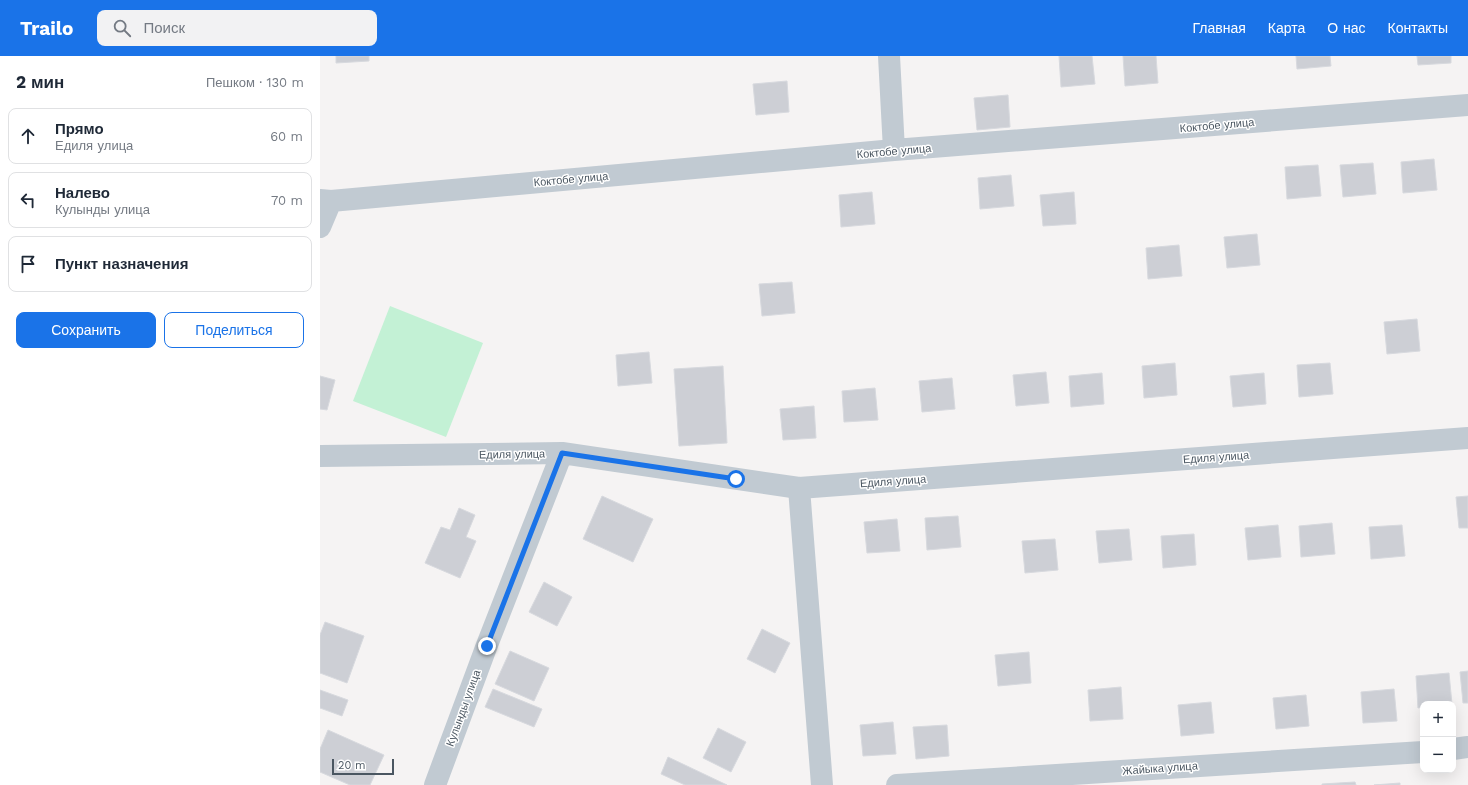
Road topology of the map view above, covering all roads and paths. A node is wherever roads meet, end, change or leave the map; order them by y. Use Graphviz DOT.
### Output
graph roads {
  1 [pos="890,56"];
  2 [pos="1468,105"];
  3 [pos="894,150"];
  4 [pos="325,201"];
  5 [pos="320,226"];
  6 [pos="1468,438"];
  7 [pos="562,453"];
  8 [pos="320,456"];
  9 [pos="800,488"];
  10 [pos="1468,747"];
  11 [pos="1456,749"];
  12 [pos="1420,752"];
  13 [pos="435,785"];
  14 [pos="822,785"];
  15 [pos="897,785"];
  1 -- 3 [label="street"];
  2 -- 3 [label="street, Коктобе улица"];
  3 -- 4 [label="street, Коктобе улица"];
  4 -- 5 [label="street"];
  6 -- 9 [label="street, Едиля улица"];
  7 -- 8 [label="street, Едиля улица"];
  7 -- 9 [label="street, Едиля улица"];
  7 -- 13 [label="street, Кулынды улица"];
  9 -- 14 [label="street"];
  10 -- 11 [label="street"];
  12 -- 15 [label="street, Жайыка улица"];
}
